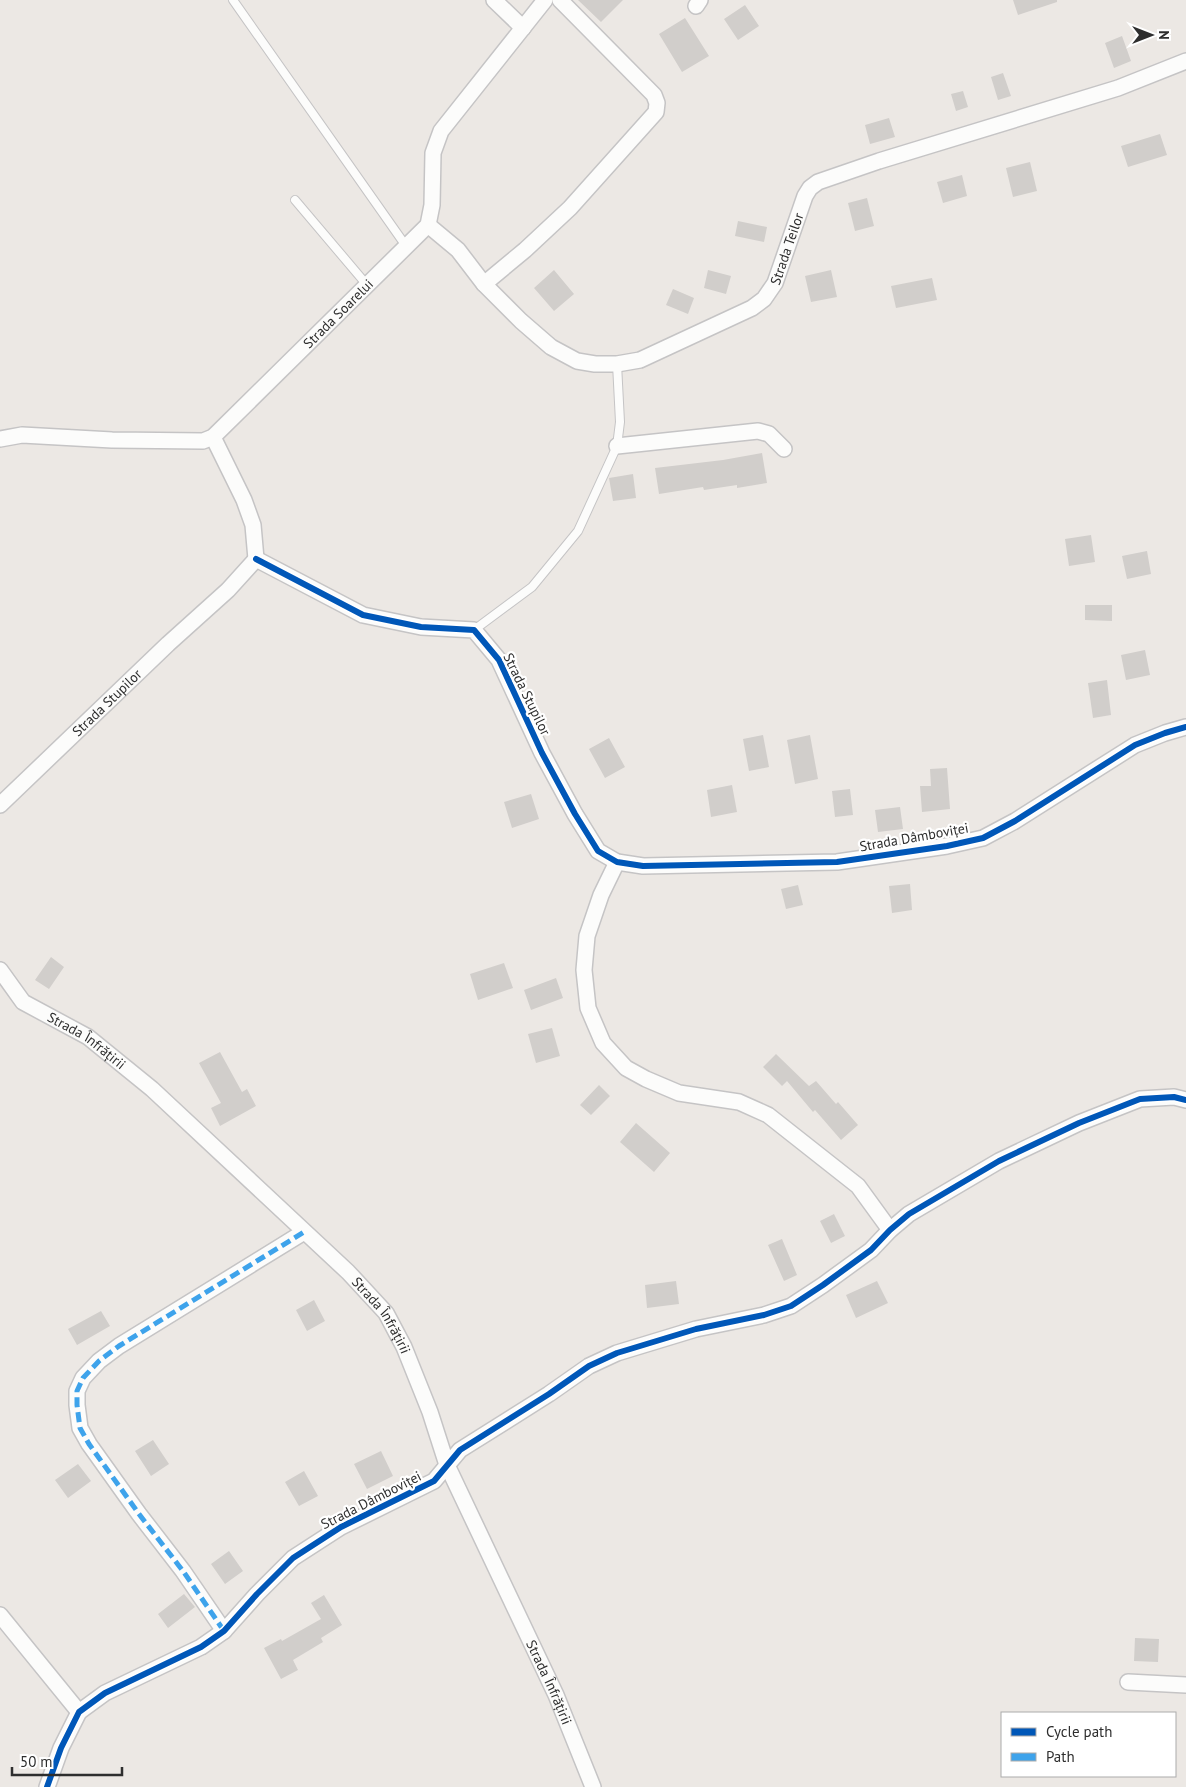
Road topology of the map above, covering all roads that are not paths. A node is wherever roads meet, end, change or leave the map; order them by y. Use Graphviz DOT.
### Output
graph roads {
  1 [pos="233,0"];
  2 [pos="494,0"];
  3 [pos="545,0"];
  4 [pos="560,0"];
  5 [pos="523,28"];
  6 [pos="1186,61"];
  7 [pos="296,200"];
  8 [pos="428,225"];
  9 [pos="406,246"];
  10 [pos="484,284"];
  11 [pos="367,285"];
  12 [pos="617,364"];
  13 [pos="213,437"];
  14 [pos="0,439"];
  15 [pos="617,446"];
  16 [pos="784,449"];
  17 [pos="256,559"];
  18 [pos="474,630"];
  19 [pos="1186,727"];
  20 [pos="0,805"];
  21 [pos="617,862"];
  22 [pos="0,970"];
  23 [pos="1186,1100"];
  24 [pos="890,1230"];
  25 [pos="304,1232"];
  26 [pos="447,1465"];
  27 [pos="0,1615"];
  28 [pos="224,1631"];
  29 [pos="1128,1682"];
  30 [pos="1186,1686"];
  31 [pos="79,1712"];
  32 [pos="47,1787"];
  33 [pos="593,1787"];
  1 -- 9 [label="lane"];
  2 -- 5 [label="street"];
  3 -- 5 [label="street"];
  4 -- 10 [label="street"];
  5 -- 8 [label="street"];
  6 -- 12 [label="street, Strada Teilor"];
  7 -- 11 [label="lane"];
  8 -- 9 [label="street, Strada Soarelui"];
  8 -- 10 [label="street, Strada Teilor"];
  9 -- 11 [label="street, Strada Soarelui"];
  10 -- 12 [label="street, Strada Teilor"];
  11 -- 13 [label="street, Strada Soarelui"];
  12 -- 15 [label="lane"];
  13 -- 14 [label="street"];
  13 -- 17 [label="street"];
  15 -- 16 [label="street"];
  15 -- 18 [label="lane"];
  17 -- 18 [label="street"];
  17 -- 20 [label="street, Strada Stupilor"];
  18 -- 21 [label="street, Strada Stupilor"];
  19 -- 21 [label="street, Strada Dâmboviței"];
  21 -- 24 [label="street"];
  22 -- 25 [label="street, Strada Înfrățirii"];
  23 -- 24 [label="street, Strada Dâmboviței"];
  24 -- 26 [label="street, Strada Dâmboviței"];
  25 -- 26 [label="street, Strada Înfrățirii"];
  25 -- 28 [label="street"];
  26 -- 28 [label="street, Strada Dâmboviței"];
  26 -- 33 [label="street, Strada Înfrățirii"];
  27 -- 31 [label="street"];
  28 -- 31 [label="street, Strada Dâmboviței"];
  29 -- 30 [label="street"];
  31 -- 32 [label="street, Strada Dâmboviței"];
}
